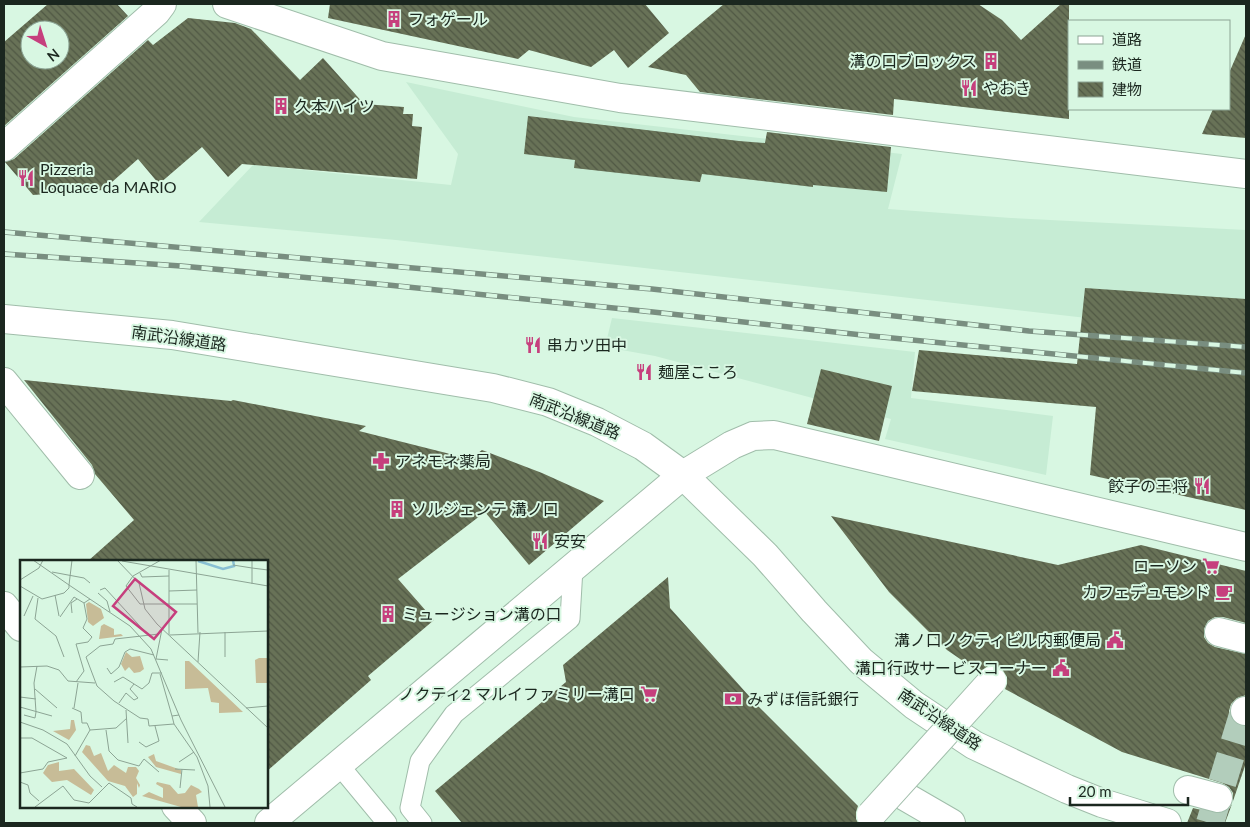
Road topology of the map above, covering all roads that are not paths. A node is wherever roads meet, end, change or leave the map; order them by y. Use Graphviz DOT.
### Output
graph roads {
  1 [pos="162,4"];
  2 [pos="227,4"];
  3 [pos="4,147"];
  4 [pos="1246,174"];
  5 [pos="4,319"];
  6 [pos="4,382"];
  7 [pos="80,475"];
  8 [pos="683,475"];
  9 [pos="1246,547"];
  10 [pos="573,568"];
  11 [pos="4,606"];
  12 [pos="20,626"];
  13 [pos="1219,632"];
  14 [pos="1246,639"];
  15 [pos="992,680"];
  16 [pos="338,765"];
  17 [pos="894,790"];
  18 [pos="1188,790"];
  19 [pos="1218,798"];
  20 [pos="177,807"];
  21 [pos="871,815"];
  22 [pos="192,823"];
  23 [pos="269,823"];
  24 [pos="387,823"];
  25 [pos="422,823"];
  26 [pos="951,823"];
  27 [pos="1167,823"];
  1 -- 3 [label="street"];
  2 -- 4 [label="street"];
  5 -- 8 [label="street, 南武沿線道路"];
  6 -- 7 [label="street"];
  8 -- 9 [label="street"];
  8 -- 10 [label="street"];
  8 -- 27 [label="street, 南武沿線道路"];
  10 -- 16 [label="street"];
  10 -- 25 [label="lane"];
  11 -- 12 [label="street"];
  13 -- 14 [label="street"];
  15 -- 17 [label="street, bridge"];
  16 -- 23 [label="street"];
  16 -- 24 [label="lane"];
  17 -- 21 [label="street, bridge"];
  17 -- 26 [label="street"];
  18 -- 19 [label="street"];
  20 -- 22 [label="street"];
}
